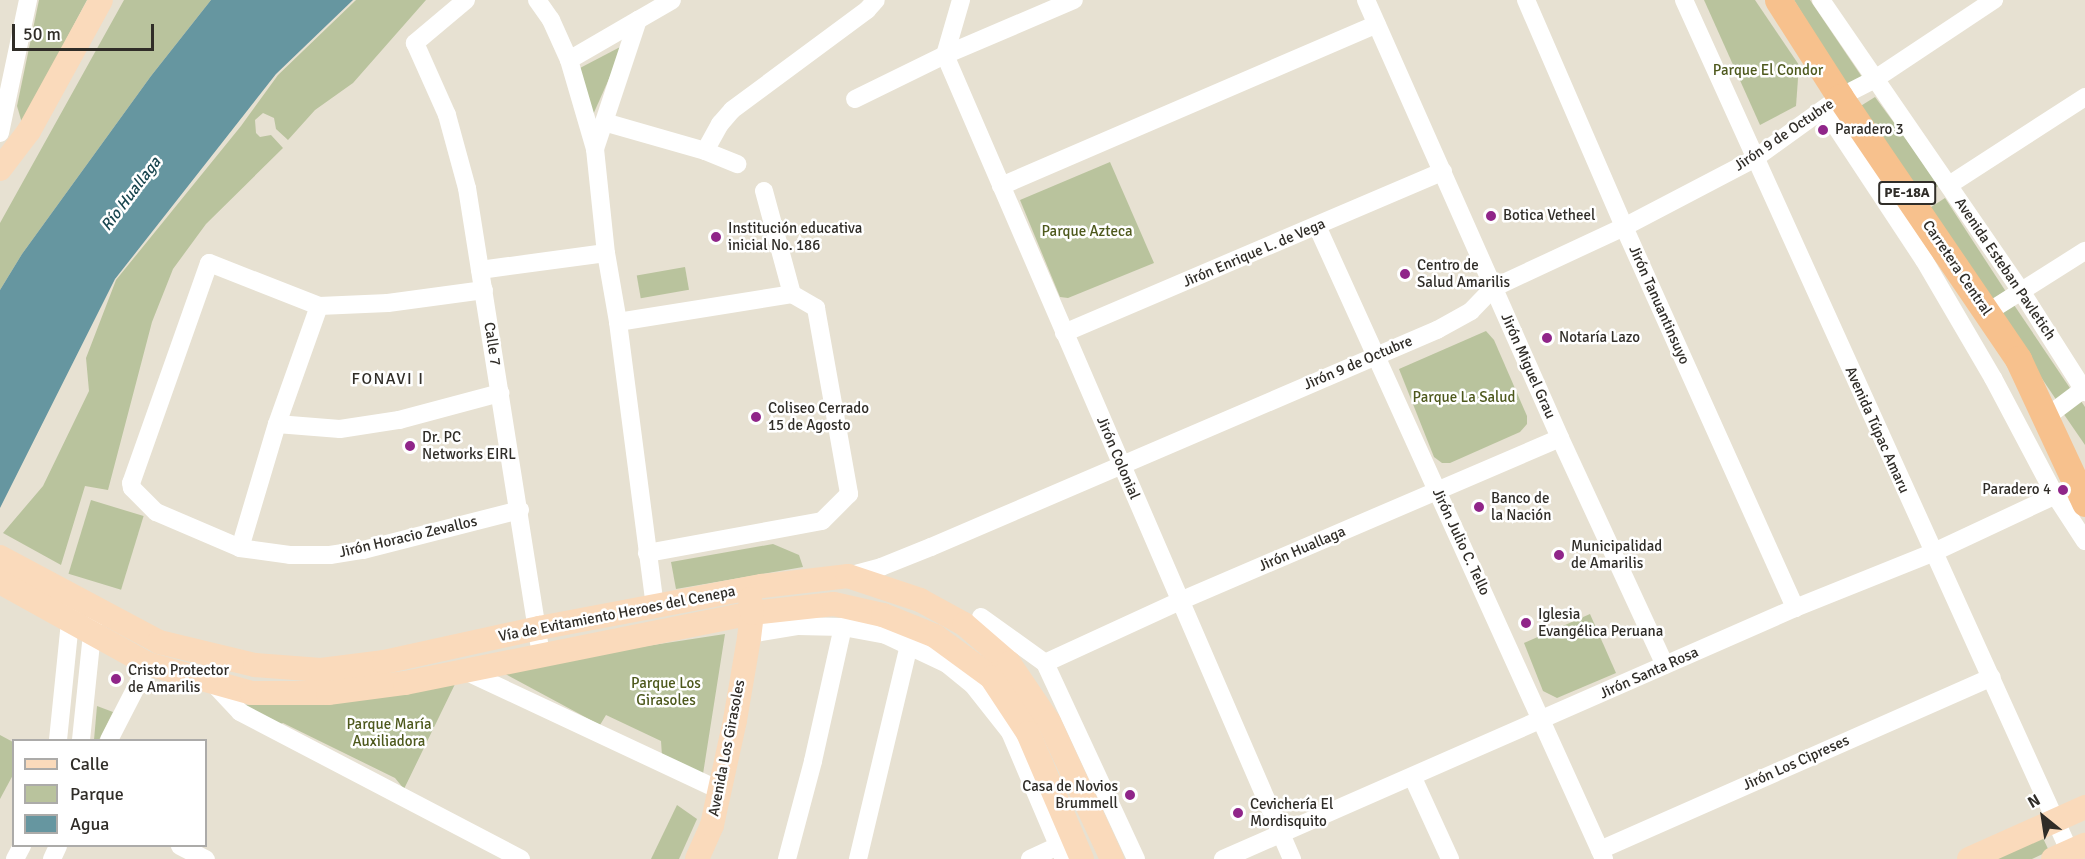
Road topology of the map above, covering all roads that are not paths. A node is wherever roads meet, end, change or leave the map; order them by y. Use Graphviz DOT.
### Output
graph roads {
  1 [pos="28,0"];
  2 [pos="101,0"];
  3 [pos="466,0"];
  4 [pos="537,0"];
  5 [pos="672,0"];
  6 [pos="876,0"];
  7 [pos="961,0"];
  8 [pos="1074,0"];
  9 [pos="1366,0"];
  10 [pos="1526,0"];
  11 [pos="1684,0"];
  12 [pos="1778,0"];
  13 [pos="1821,0"];
  14 [pos="1994,0"];
  15 [pos="638,20"];
  16 [pos="1377,24"];
  17 [pos="945,56"];
  18 [pos="569,60"];
  19 [pos="1875,79"];
  20 [pos="2085,97"];
  21 [pos="855,99"];
  22 [pos="1832,104"];
  23 [pos="604,122"];
  24 [pos="0,133"];
  25 [pos="595,149"];
  26 [pos="705,151"];
  27 [pos="1754,159"];
  28 [pos="737,164"];
  29 [pos="0,168"];
  30 [pos="1443,171"];
  31 [pos="1949,185"];
  32 [pos="1001,186"];
  33 [pos="764,191"];
  34 [pos="1317,226"];
  35 [pos="1624,227"];
  36 [pos="2085,250"];
  37 [pos="606,253"];
  38 [pos="480,270"];
  39 [pos="1493,288"];
  40 [pos="484,290"];
  41 [pos="2020,291"];
  42 [pos="792,294"];
  43 [pos="319,306"];
  44 [pos="1988,312"];
  45 [pos="618,322"];
  46 [pos="1064,333"];
  47 [pos="1376,354"];
  48 [pos="2031,389"];
  49 [pos="2084,390"];
  50 [pos="500,393"];
  51 [pos="2053,412"];
  52 [pos="277,424"];
  53 [pos="1560,438"];
  54 [pos="1121,466"];
  55 [pos="2075,487"];
  56 [pos="1437,491"];
  57 [pos="520,510"];
  58 [pos="2085,541"];
  59 [pos="240,548"];
  60 [pos="647,553"];
  61 [pos="1932,553"];
  62 [pos="1,566"];
  63 [pos="848,576"];
  64 [pos="748,589"];
  65 [pos="1180,601"];
  66 [pos="79,608"];
  67 [pos="655,608"];
  68 [pos="1795,608"];
  69 [pos="981,617"];
  70 [pos="750,623"];
  71 [pos="843,627"];
  72 [pos="539,628"];
  73 [pos="93,633"];
  74 [pos="909,645"];
  75 [pos="542,653"];
  76 [pos="1045,663"];
  77 [pos="148,664"];
  78 [pos="1665,665"];
  79 [pos="462,669"];
  80 [pos="1992,677"];
  81 [pos="212,682"];
  82 [pos="1542,720"];
  83 [pos="58,739"];
  84 [pos="81,739"];
  85 [pos="111,739"];
  86 [pos="1413,778"];
  87 [pos="719,790"];
  88 [pos="2085,807"];
  89 [pos="2056,820"];
  90 [pos="1281,833"];
  91 [pos="182,847"];
  92 [pos="1061,853"];
  93 [pos="1602,854"];
  94 [pos="2070,854"];
  95 [pos="206,859"];
  96 [pos="521,859"];
  97 [pos="697,859"];
  98 [pos="787,859"];
  99 [pos="858,859"];
  100 [pos="1030,859"];
  101 [pos="1082,859"];
  102 [pos="1112,859"];
  103 [pos="1136,859"];
  104 [pos="1223,859"];
  105 [pos="1292,859"];
  106 [pos="1450,859"];
  107 [pos="1969,859"];
  1 -- 24 [label="street"];
  2 -- 29 [label="main road"];
  3 -- 38 [label="street, Calle 7"];
  4 -- 18 [label="street"];
  5 -- 15 [label="street"];
  6 -- 26 [label="street"];
  7 -- 17 [label="street"];
  8 -- 17 [label="street"];
  9 -- 16 [label="street, Jirón Miguel Grau"];
  10 -- 35 [label="street, Jirón Tanuantinsuyo"];
  11 -- 27 [label="street, Avenida Túpac Amaru"];
  12 -- 22 [label="highway, Carretera Central / PE-18A"];
  13 -- 19 [label="street, Avenida Esteban Pavletich"];
  14 -- 19 [label="street, Jirón 9 de Octubre"];
  15 -- 18 [label="street"];
  15 -- 23 [label="street"];
  16 -- 30 [label="street, Jirón Miguel Grau"];
  16 -- 32 [label="street"];
  17 -- 21 [label="street"];
  17 -- 32 [label="street, Jirón Colonial"];
  18 -- 25 [label="street"];
  19 -- 22 [label="street, Jirón 9 de Octubre"];
  19 -- 31 [label="street, Avenida Esteban Pavletich"];
  20 -- 31 [label="street"];
  22 -- 27 [label="street, Jirón 9 de Octubre"];
  22 -- 44 [label="highway, Carretera Central / PE-18A"];
  22 -- 55 [label="street"];
  23 -- 25 [label="street"];
  23 -- 26 [label="street"];
  25 -- 37 [label="street"];
  26 -- 28 [label="street"];
  27 -- 35 [label="street, Jirón 9 de Octubre"];
  27 -- 61 [label="street, Avenida Túpac Amaru"];
  30 -- 34 [label="street, Jirón Enrique L. de Vega"];
  30 -- 39 [label="street, Jirón Miguel Grau"];
  31 -- 41 [label="street, Avenida Esteban Pavletich"];
  32 -- 46 [label="street, Jirón Colonial"];
  33 -- 42 [label="street"];
  34 -- 46 [label="street, Jirón Enrique L. de Vega"];
  34 -- 47 [label="street, Jirón Julio C. Tello"];
  35 -- 39 [label="street, Jirón 9 de Octubre"];
  35 -- 68 [label="street, Jirón Tanuantinsuyo"];
  36 -- 41 [label="street"];
  37 -- 38 [label="street"];
  37 -- 45 [label="street"];
  38 -- 40 [label="street, Calle 7"];
  39 -- 47 [label="street, Jirón 9 de Octubre"];
  39 -- 53 [label="street, Jirón Miguel Grau"];
  40 -- 43 [label="street"];
  40 -- 50 [label="street, Calle 7"];
  41 -- 44 [label="street"];
  41 -- 49 [label="street, Avenida Esteban Pavletich"];
  42 -- 45 [label="street"];
  42 -- 60 [label="street"];
  43 -- 52 [label="street"];
  43 -- 59 [label="street, Jirón Horacio Zevallos"];
  44 -- 48 [label="highway, Carretera Central / PE-18A"];
  45 -- 60 [label="street"];
  46 -- 54 [label="street, Jirón Colonial"];
  47 -- 54 [label="street, Jirón 9 de Octubre"];
  47 -- 56 [label="street, Jirón Julio C. Tello"];
  48 -- 51 [label="highway, Carretera Central / PE-18A"];
  48 -- 55 [label="highway, Carretera Central / PE-18A"];
  49 -- 51 [label="street"];
  50 -- 52 [label="street"];
  50 -- 57 [label="street, Calle 7"];
  51 -- 55 [label="highway, Carretera Central / PE-18A"];
  52 -- 59 [label="street"];
  53 -- 56 [label="street, Jirón Huallaga"];
  53 -- 78 [label="street, Jirón Miguel Grau"];
  54 -- 63 [label="street, Jirón 9 de Octubre"];
  54 -- 65 [label="street, Jirón Colonial"];
  55 -- 58 [label="street"];
  55 -- 61 [label="street, Jirón Santa Rosa"];
  56 -- 65 [label="street, Jirón Huallaga"];
  56 -- 82 [label="street, Jirón Julio C. Tello"];
  57 -- 59 [label="street, Jirón Horacio Zevallos"];
  57 -- 72 [label="street, Calle 7"];
  60 -- 67 [label="street"];
  61 -- 68 [label="street, Jirón Santa Rosa"];
  61 -- 80 [label="street, Avenida Túpac Amaru"];
  62 -- 66 [label="main road, Vía de Evitamiento Heroes del Cenepa"];
  63 -- 64 [label="main road, Vía de Evitamiento Heroes del Cenepa"];
  63 -- 102 [label="main road, Vía de Evitamiento Heroes del Cenepa"];
  64 -- 67 [label="main road, Vía de Evitamiento Heroes del Cenepa"];
  64 -- 70 [label="main road"];
  65 -- 76 [label="street, Jirón Huallaga"];
  65 -- 90 [label="street, Jirón Colonial"];
  66 -- 72 [label="main road, Vía de Evitamiento Heroes del Cenepa"];
  66 -- 73 [label="main road, Vía de Evitamiento Heroes del Cenepa"];
  66 -- 83 [label="street"];
  67 -- 72 [label="main road, Vía de Evitamiento Heroes del Cenepa"];
  68 -- 78 [label="street, Jirón Santa Rosa"];
  69 -- 76 [label="street"];
  70 -- 71 [label="street"];
  70 -- 75 [label="main road, Vía de Evitamiento Heroes del Cenepa"];
  70 -- 87 [label="main road, Avenida Los Girasoles"];
  70 -- 101 [label="main road, Vía de Evitamiento Heroes del Cenepa"];
  71 -- 74 [label="street"];
  71 -- 98 [label="street"];
  72 -- 75 [label="street, Calle 7"];
  73 -- 77 [label="main road, Vía de Evitamiento Heroes del Cenepa"];
  73 -- 84 [label="street"];
  74 -- 92 [label="street"];
  74 -- 99 [label="street"];
  75 -- 79 [label="main road, Vía de Evitamiento Heroes del Cenepa"];
  76 -- 103 [label="street"];
  77 -- 81 [label="main road, Vía de Evitamiento Heroes del Cenepa"];
  77 -- 85 [label="street"];
  78 -- 82 [label="street, Jirón Santa Rosa"];
  79 -- 81 [label="main road, Vía de Evitamiento Heroes del Cenepa"];
  79 -- 87 [label="street"];
  80 -- 89 [label="street, Avenida Túpac Amaru"];
  80 -- 93 [label="street, Jirón Los Cipreses"];
  81 -- 96 [label="street"];
  82 -- 86 [label="street, Jirón Santa Rosa"];
  82 -- 93 [label="street, Jirón Julio C. Tello"];
  86 -- 90 [label="street, Jirón Santa Rosa"];
  86 -- 106 [label="street"];
  87 -- 97 [label="main road, Avenida Los Girasoles"];
  88 -- 89 [label="main road"];
  89 -- 94 [label="street, Avenida Túpac Amaru"];
  89 -- 107 [label="main road"];
  90 -- 104 [label="street, Jirón Santa Rosa"];
  90 -- 105 [label="street, Jirón Colonial"];
  91 -- 95 [label="street"];
  92 -- 100 [label="street"];
}
